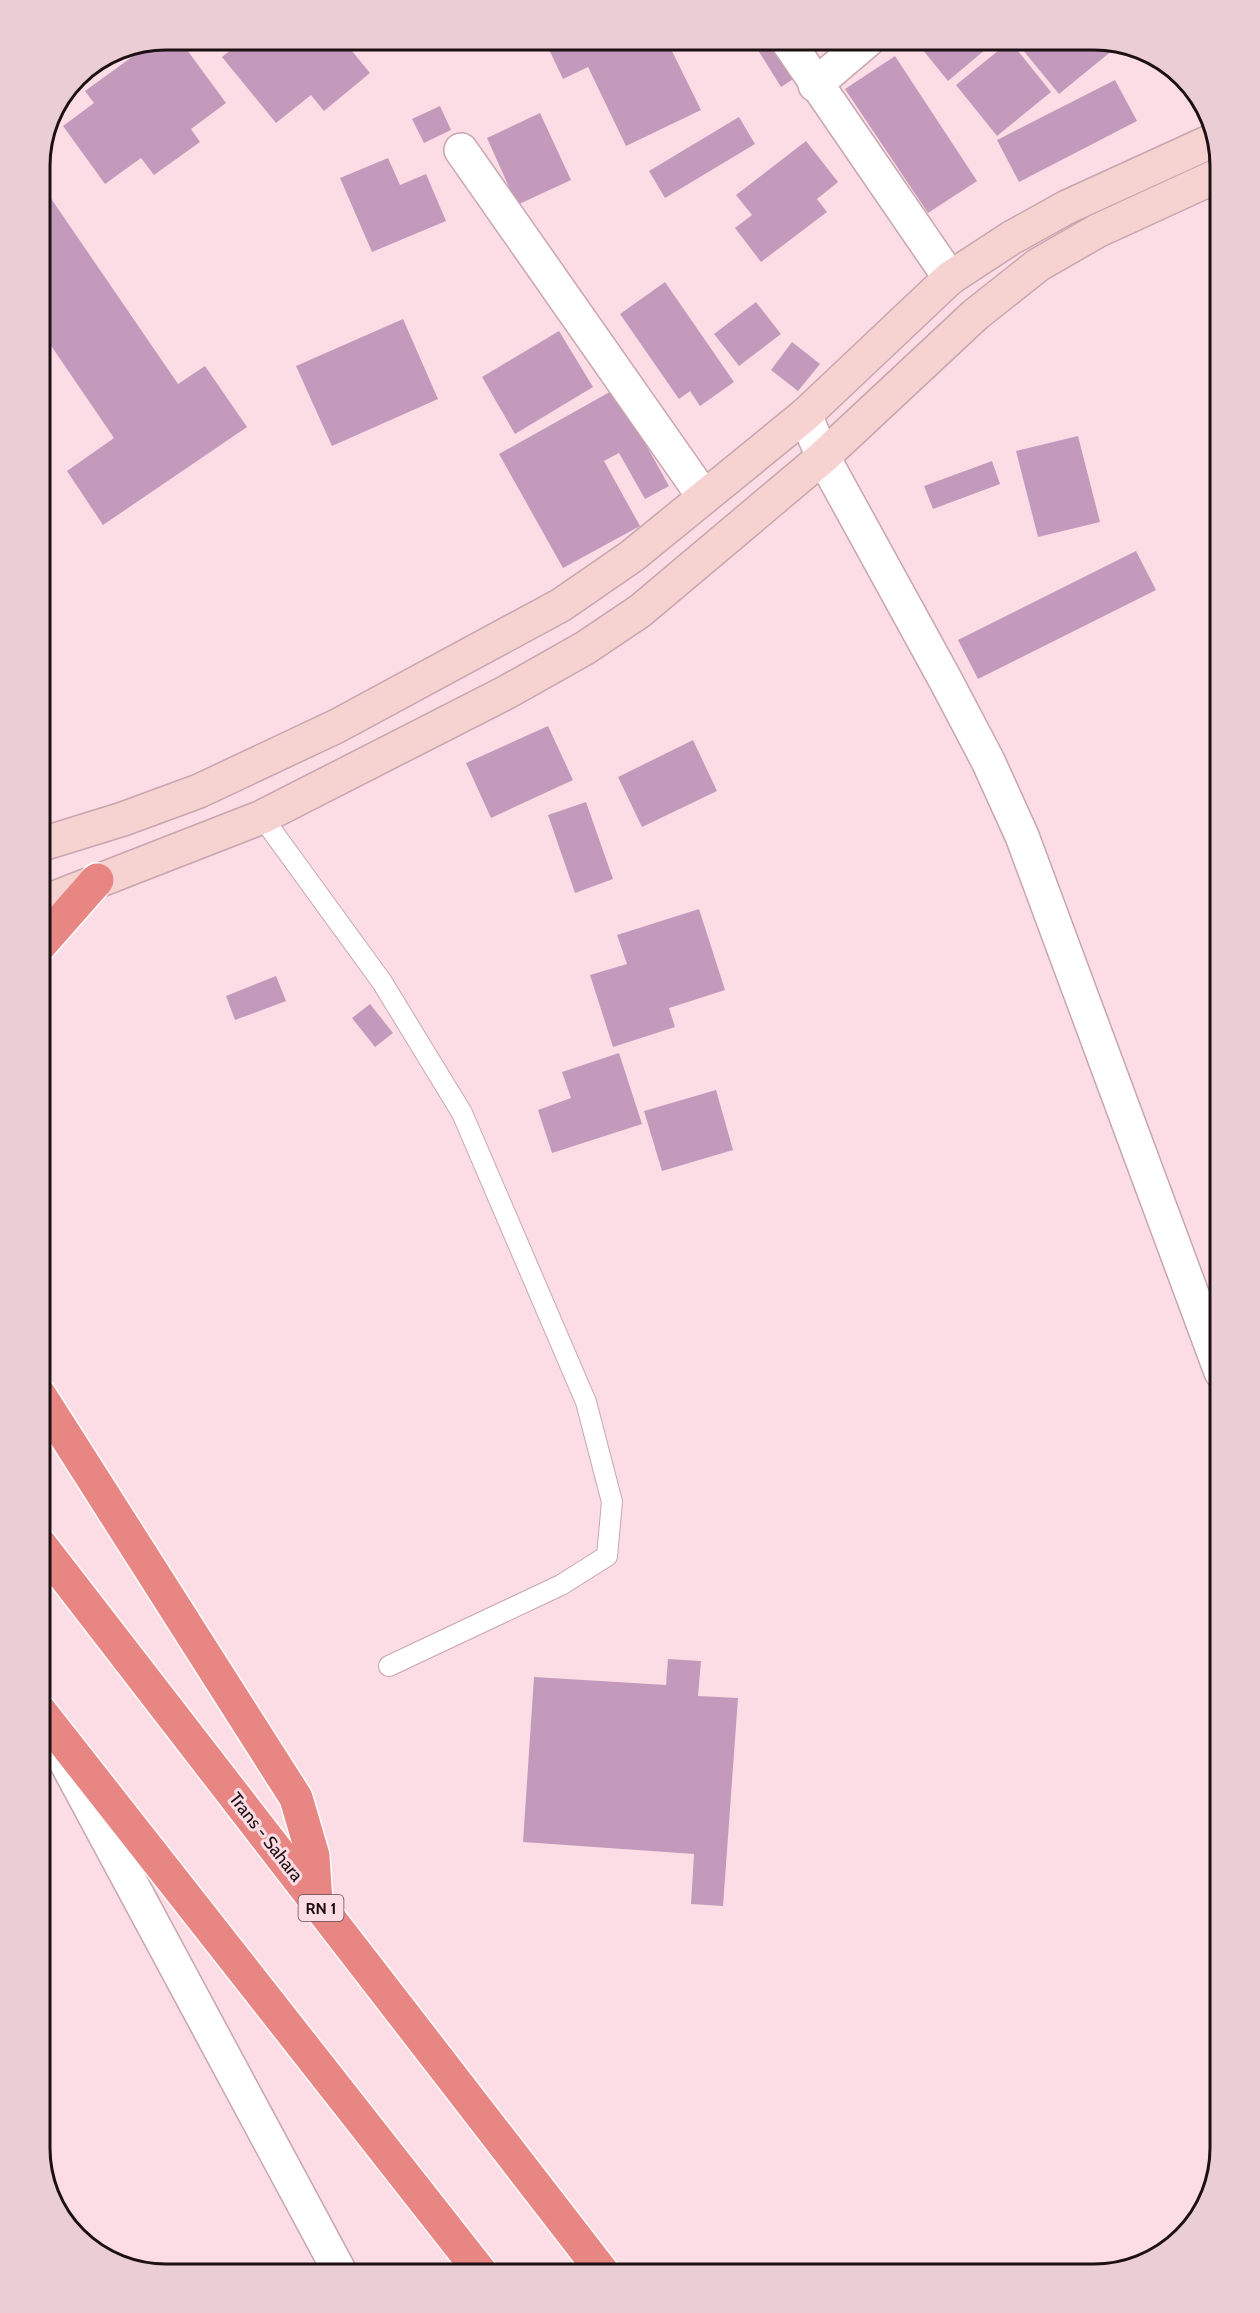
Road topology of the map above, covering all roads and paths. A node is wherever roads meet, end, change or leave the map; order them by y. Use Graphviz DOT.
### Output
graph roads {
  1 [pos="793,50"];
  2 [pos="856,50"];
  3 [pos="815,85"];
  4 [pos="1208,143"];
  5 [pos="461,150"];
  6 [pos="1210,179"];
  7 [pos="951,278"];
  8 [pos="805,415"];
  9 [pos="823,458"];
  10 [pos="704,497"];
  11 [pos="262,817"];
  12 [pos="50,842"];
  13 [pos="97,880"];
  14 [pos="50,899"];
  15 [pos="50,933"];
  16 [pos="1210,1342"];
  17 [pos="50,1411"];
  18 [pos="50,1557"];
  19 [pos="389,1666"];
  20 [pos="50,1725"];
  21 [pos="50,1732"];
  22 [pos="316,1902"];
  23 [pos="335,2263"];
  24 [pos="474,2263"];
  25 [pos="596,2263"];
  1 -- 3 [label="street"];
  2 -- 3 [label="street"];
  3 -- 7 [label="street"];
  4 -- 7 [label="main road"];
  5 -- 10 [label="street"];
  6 -- 9 [label="main road"];
  7 -- 8 [label="main road"];
  8 -- 9 [label="street"];
  8 -- 10 [label="main road"];
  9 -- 11 [label="main road"];
  9 -- 16 [label="street"];
  10 -- 12 [label="main road"];
  11 -- 13 [label="main road"];
  11 -- 19 [label="lane"];
  13 -- 14 [label="main road"];
  13 -- 15 [label="highway"];
  17 -- 22 [label="highway"];
  18 -- 22 [label="highway, Trans - Sahara / RN 1"];
  20 -- 24 [label="highway"];
  21 -- 23 [label="street"];
  22 -- 25 [label="highway, Trans - Sahara / RN 1"];
}
